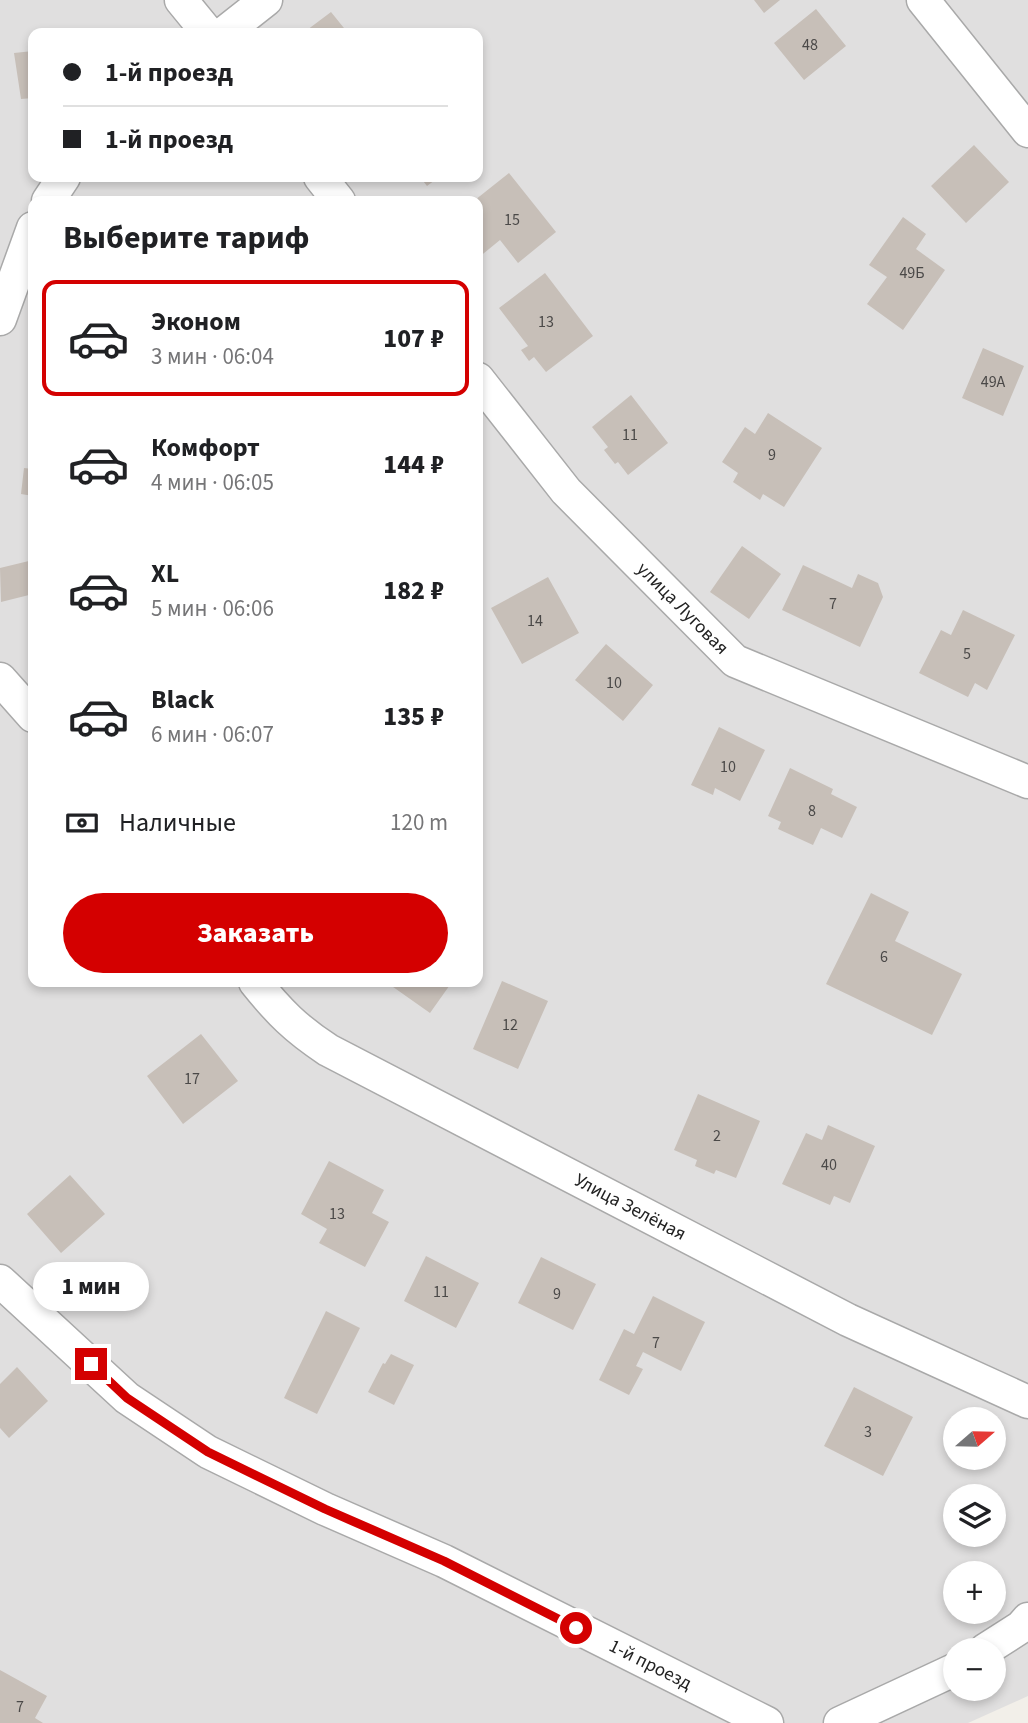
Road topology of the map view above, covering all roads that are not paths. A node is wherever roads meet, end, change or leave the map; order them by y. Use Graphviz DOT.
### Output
graph roads {
  1 [pos="181,0"];
  2 [pos="266,0"];
  3 [pos="923,0"];
  4 [pos="204,28"];
  5 [pos="230,28"];
  6 [pos="1028,131"];
  7 [pos="324,182"];
  8 [pos="335,196"];
  9 [pos="28,242"];
  10 [pos="0,320"];
  11 [pos="483,385"];
  12 [pos="0,679"];
  13 [pos="28,710"];
  14 [pos="1028,782"];
  15 [pos="259,987"];
  16 [pos="0,1281"];
  17 [pos="1028,1402"];
  18 [pos="1028,1619"];
  19 [pos="1004,1638"];
  20 [pos="943,1675"];
  21 [pos="767,1723"];
  22 [pos="840,1723"];
  1 -- 4 [label="street"];
  2 -- 5 [label="street"];
  3 -- 6 [label="street"];
  7 -- 8 [label="street"];
  9 -- 10 [label="street"];
  11 -- 14 [label="street, улица Луговая"];
  12 -- 13 [label="street"];
  15 -- 17 [label="street, Улица Зелёная"];
  16 -- 21 [label="street, 1-й проезд"];
  18 -- 19 [label="street"];
  20 -- 22 [label="street"];
}
